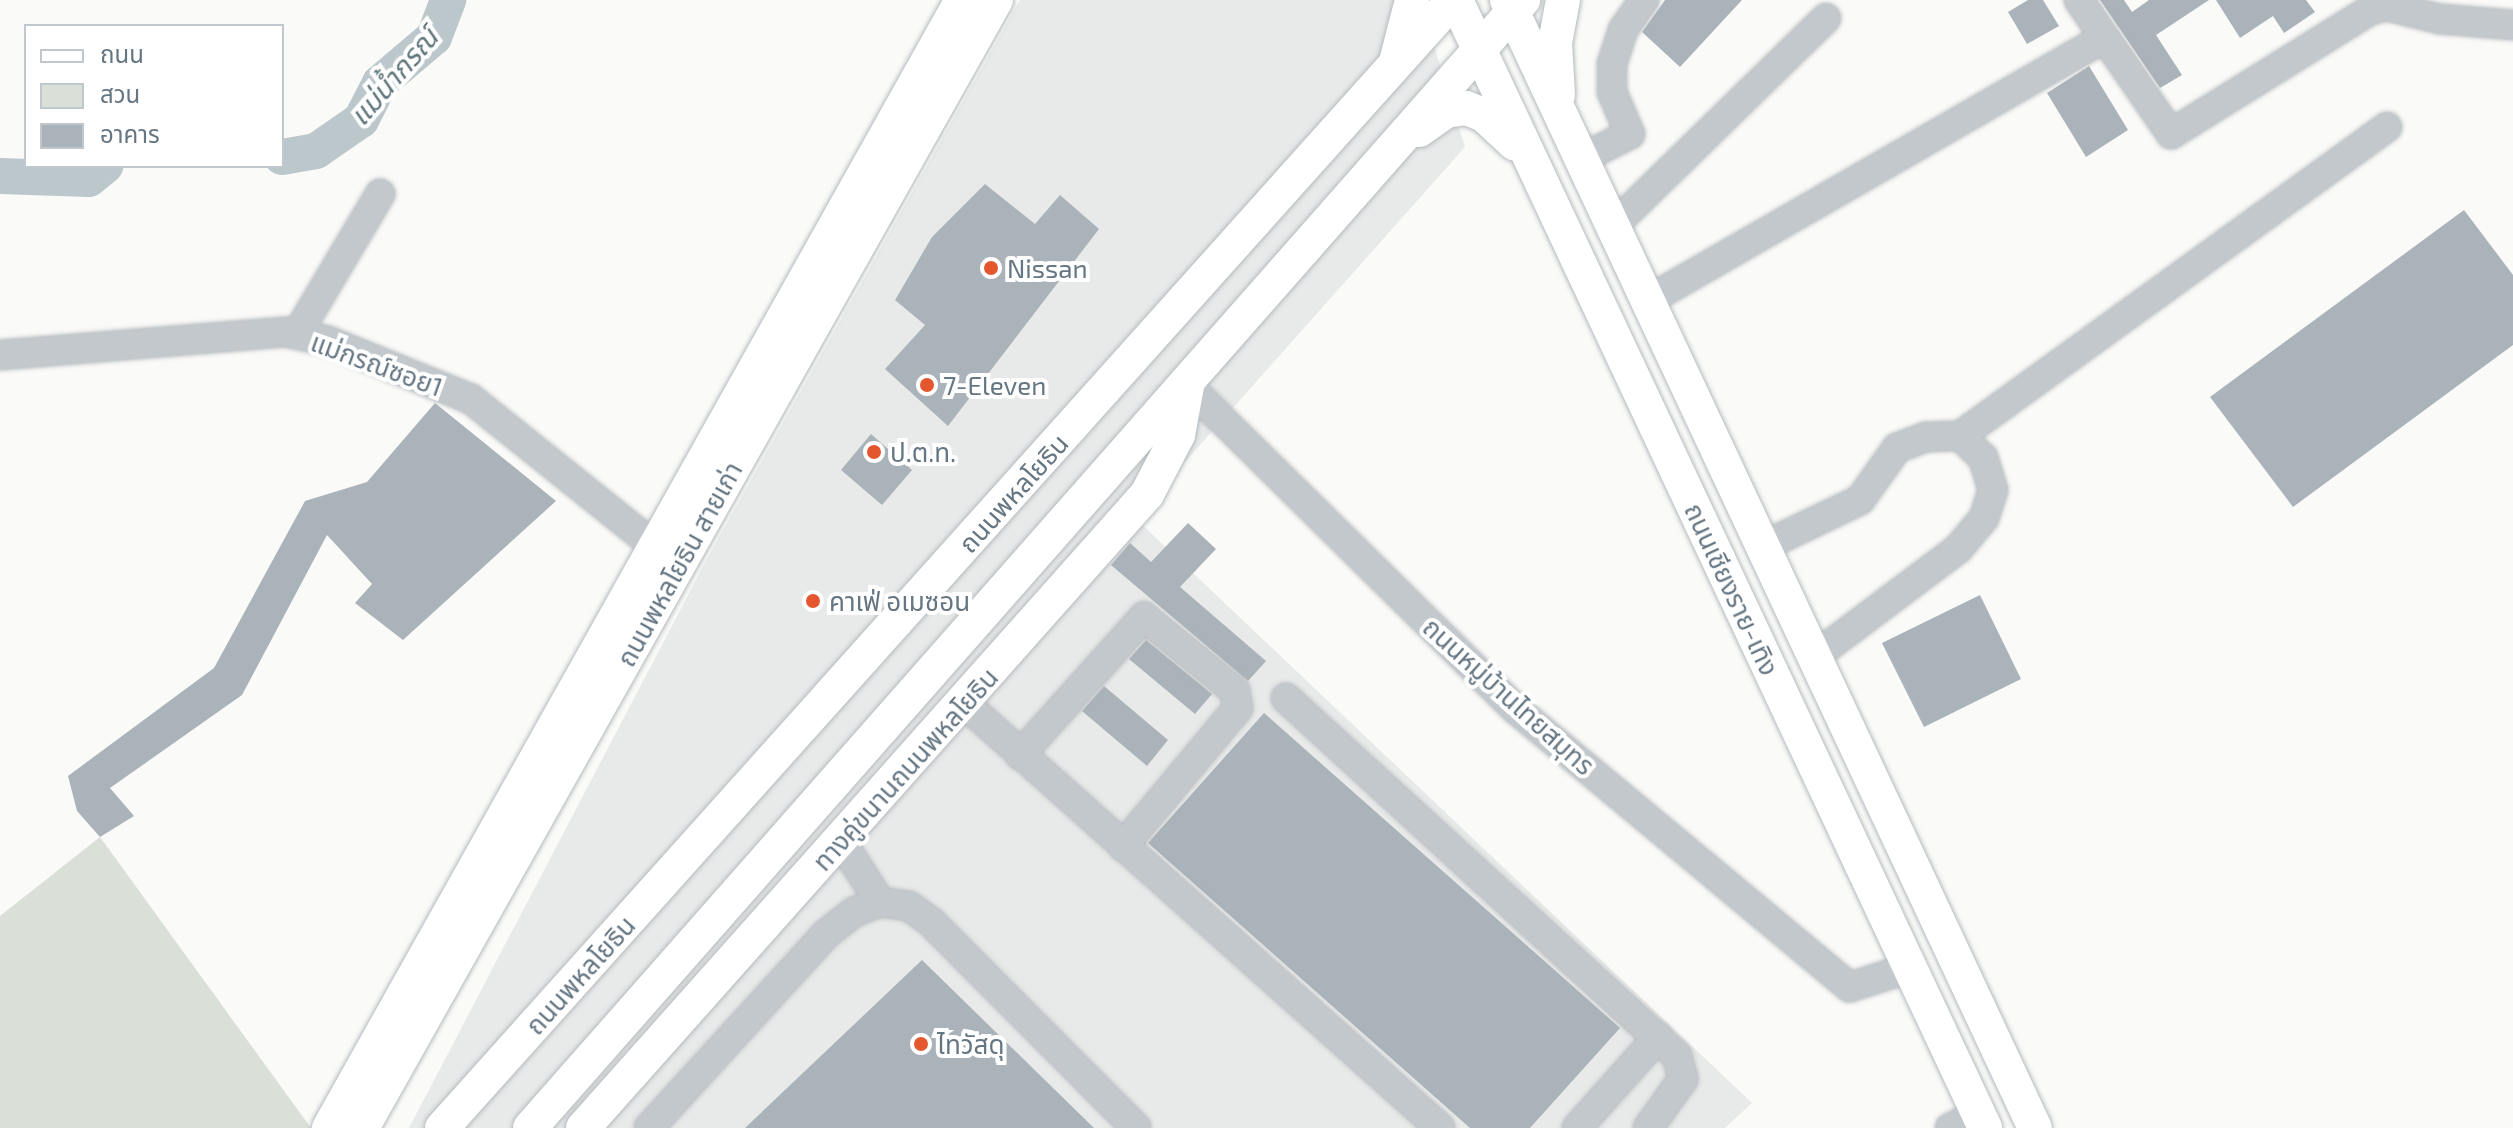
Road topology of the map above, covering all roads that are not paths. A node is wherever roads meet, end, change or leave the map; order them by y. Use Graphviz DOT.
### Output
graph roads {
  1 [pos="962,0"];
  2 [pos="996,0"];
  3 [pos="1412,0"];
  4 [pos="1455,0"];
  5 [pos="1563,0"];
  6 [pos="1644,0"];
  7 [pos="2079,0"];
  8 [pos="1514,4"];
  9 [pos="2485,11"];
  10 [pos="1826,18"];
  11 [pos="2513,25"];
  12 [pos="2104,38"];
  13 [pos="1478,51"];
  14 [pos="1395,66"];
  15 [pos="1559,117"];
  16 [pos="2387,127"];
  17 [pos="1402,142"];
  18 [pos="1581,159"];
  19 [pos="1531,163"];
  20 [pos="380,194"];
  21 [pos="1612,227"];
  22 [pos="1647,301"];
  23 [pos="297,334"];
  24 [pos="0,355"];
  25 [pos="1187,385"];
  26 [pos="1960,436"];
  27 [pos="1762,547"];
  28 [pos="666,555"];
  29 [pos="1814,657"];
  30 [pos="1286,698"];
  31 [pos="964,703"];
  32 [pos="1020,755"];
  33 [pos="841,841"];
  34 [pos="1123,846"];
  35 [pos="880,902"];
  36 [pos="1910,968"];
  37 [pos="1658,1037"];
  38 [pos="583,1066"];
  39 [pos="1971,1123"];
  40 [pos="329,1128"];
  41 [pos="362,1128"];
  42 [pos="442,1128"];
  43 [pos="530,1128"];
  44 [pos="554,1128"];
  45 [pos="583,1128"];
  46 [pos="649,1128"];
  47 [pos="1136,1128"];
  48 [pos="1440,1128"];
  49 [pos="1577,1128"];
  50 [pos="1648,1128"];
  51 [pos="2035,1128"];
  1 -- 28 [label="main road, ถนนพหลโยธิน สายเก่า"];
  2 -- 28 [label="main road, ถนนพหลโยธิน สายเก่า"];
  3 -- 14 [label="main road"];
  4 -- 13 [label="main road, ถนนเชียงราย-เทิง"];
  4 -- 14 [label="main road, ถนนพหลโยธิน"];
  5 -- 15 [label="main road"];
  6 -- 18 [label="street"];
  7 -- 12 [label="street"];
  8 -- 13 [label="main road"];
  8 -- 15 [label="main road"];
  9 -- 11 [label="street"];
  9 -- 12 [label="street"];
  10 -- 21 [label="street"];
  12 -- 22 [label="street"];
  13 -- 17 [label="main road"];
  13 -- 19 [label="main road, ถนนเชียงราย-เทิง"];
  14 -- 42 [label="main road, ถนนพหลโยธิน"];
  15 -- 18 [label="main road"];
  16 -- 26 [label="street"];
  17 -- 19 [label="main road"];
  17 -- 25 [label="main road"];
  18 -- 21 [label="main road"];
  19 -- 36 [label="main road, ถนนเชียงราย-เทิง"];
  20 -- 23 [label="street"];
  21 -- 22 [label="main road"];
  22 -- 27 [label="main road"];
  23 -- 24 [label="street, แม่กรณ์ซอย1"];
  23 -- 28 [label="street, แม่กรณ์ซอย1"];
  25 -- 31 [label="main road, ทางคู่ขนานถนนพหลโยธิน"];
  25 -- 36 [label="street, ถนนหมู่บ้านไทยสมุทร"];
  25 -- 38 [label="main road"];
  26 -- 27 [label="street"];
  26 -- 29 [label="street"];
  27 -- 29 [label="main road"];
  28 -- 40 [label="main road, ถนนพหลโยธิน สายเก่า"];
  28 -- 41 [label="main road, ถนนพหลโยธิน สายเก่า"];
  29 -- 51 [label="main road"];
  30 -- 37 [label="street"];
  31 -- 32 [label="street"];
  31 -- 33 [label="main road, ทางคู่ขนานถนนพหลโยธิน"];
  32 -- 34 [label="street"];
  32 -- 34 [label="street"];
  33 -- 35 [label="street"];
  33 -- 45 [label="main road, ทางคู่ขนานถนนพหลโยธิน"];
  34 -- 48 [label="street"];
  35 -- 46 [label="street"];
  35 -- 47 [label="street"];
  36 -- 39 [label="main road, ถนนเชียงราย-เทิง"];
  37 -- 49 [label="street"];
  37 -- 50 [label="street"];
  38 -- 43 [label="main road"];
  38 -- 44 [label="main road"];
}
